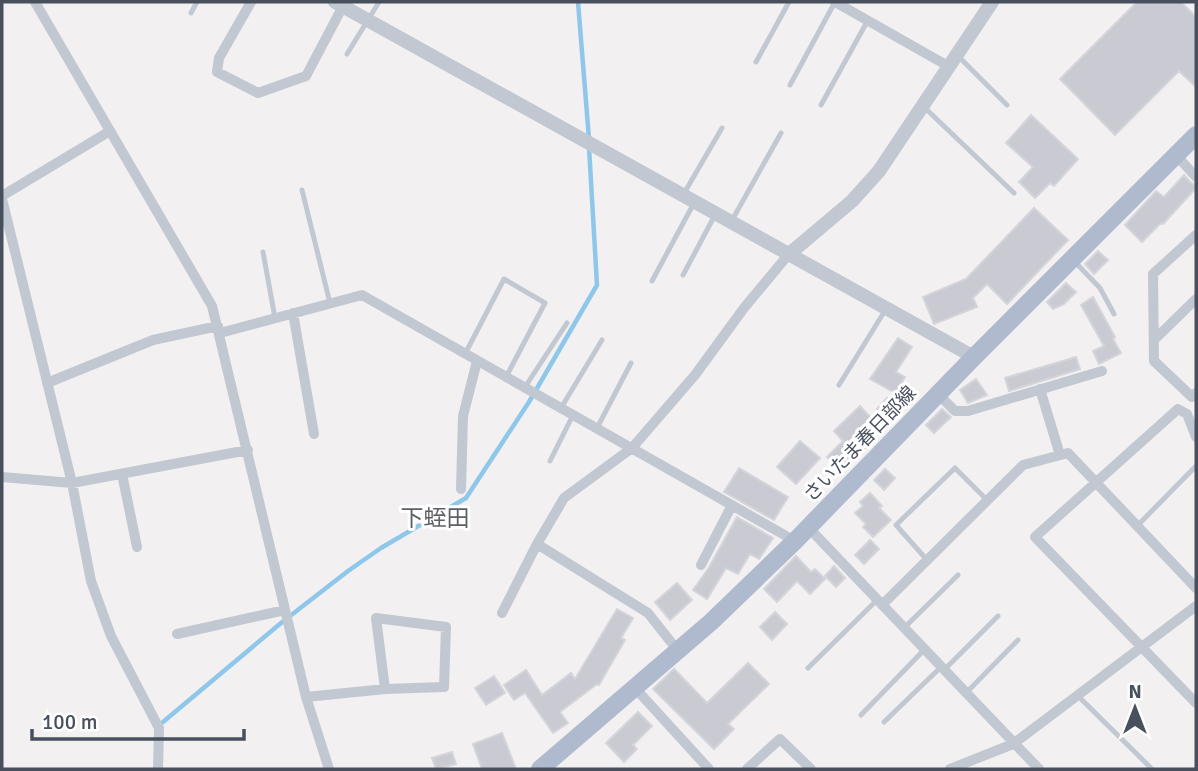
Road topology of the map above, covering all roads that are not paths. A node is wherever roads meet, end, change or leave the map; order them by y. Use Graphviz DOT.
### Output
graph roads {
  1 [pos="35,2"];
  2 [pos="197,2"];
  3 [pos="251,2"];
  4 [pos="379,2"];
  5 [pos="789,2"];
  6 [pos="835,2"];
  7 [pos="992,2"];
  8 [pos="341,3"];
  9 [pos="191,13"];
  10 [pos="868,20"];
  11 [pos="368,21"];
  12 [pos="347,54"];
  13 [pos="952,60"];
  14 [pos="756,62"];
  15 [pos="789,85"];
  16 [pos="821,105"];
  17 [pos="1007,105"];
  18 [pos="922,106"];
  19 [pos="722,128"];
  20 [pos="110,131"];
  21 [pos="780,133"];
  22 [pos="1196,135"];
  23 [pos="1176,155"];
  24 [pos="1196,177"];
  25 [pos="302,190"];
  26 [pos="1014,193"];
  27 [pos="2,198"];
  28 [pos="688,199"];
  29 [pos="715,215"];
  30 [pos="731,223"];
  31 [pos="1196,235"];
  32 [pos="263,252"];
  33 [pos="788,255"];
  34 [pos="1072,259"];
  35 [pos="682,275"];
  36 [pos="652,281"];
  37 [pos="1196,299"];
  38 [pos="330,304"];
  39 [pos="886,309"];
  40 [pos="293,313"];
  41 [pos="1114,314"];
  42 [pos="275,318"];
  43 [pos="567,323"];
  44 [pos="219,330"];
  45 [pos="602,340"];
  46 [pos="1153,340"];
  47 [pos="465,354"];
  48 [pos="974,357"];
  49 [pos="477,361"];
  50 [pos="631,363"];
  51 [pos="1102,371"];
  52 [pos="506,377"];
  53 [pos="47,383"];
  54 [pos="839,385"];
  55 [pos="524,388"];
  56 [pos="1040,389"];
  57 [pos="1196,393"];
  58 [pos="938,394"];
  59 [pos="561,408"];
  60 [pos="573,415"];
  61 [pos="597,429"];
  62 [pos="314,435"];
  63 [pos="1196,437"];
  64 [pos="632,448"];
  65 [pos="248,450"];
  66 [pos="1060,455"];
  67 [pos="550,461"];
  68 [pos="1196,466"];
  69 [pos="122,474"];
  70 [pos="2,477"];
  71 [pos="72,483"];
  72 [pos="1094,483"];
  73 [pos="461,489"];
  74 [pos="987,500"];
  75 [pos="732,505"];
  76 [pos="808,527"];
  77 [pos="1137,527"];
  78 [pos="795,541"];
  79 [pos="537,544"];
  80 [pos="138,547"];
  81 [pos="927,560"];
  82 [pos="701,565"];
  83 [pos="958,575"];
  84 [pos="1196,588"];
  85 [pos="880,603"];
  86 [pos="1196,606"];
  87 [pos="285,610"];
  88 [pos="502,613"];
  89 [pos="998,616"];
  90 [pos="904,628"];
  91 [pos="177,634"];
  92 [pos="1018,640"];
  93 [pos="1142,645"];
  94 [pos="924,650"];
  95 [pos="678,651"];
  96 [pos="808,668"];
  97 [pos="942,669"];
  98 [pos="635,688"];
  99 [pos="385,689"];
  100 [pos="966,693"];
  101 [pos="1077,695"];
  102 [pos="306,697"];
  103 [pos="1196,703"];
  104 [pos="861,715"];
  105 [pos="884,722"];
  106 [pos="1013,744"];
  107 [pos="158,769"];
  108 [pos="329,769"];
  109 [pos="540,769"];
  110 [pos="709,769"];
  111 [pos="747,769"];
  112 [pos="811,769"];
  113 [pos="950,769"];
  114 [pos="1039,769"];
  115 [pos="1152,769"];
  1 -- 20 [label="street"];
  2 -- 9 [label="lane"];
  3 -- 8 [label="street"];
  4 -- 11 [label="lane"];
  5 -- 14 [label="lane"];
  6 -- 10 [label="street"];
  6 -- 15 [label="lane"];
  7 -- 13 [label="street"];
  8 -- 11 [label="street"];
  10 -- 13 [label="street"];
  10 -- 16 [label="lane"];
  11 -- 12 [label="lane"];
  11 -- 28 [label="street"];
  13 -- 17 [label="lane"];
  13 -- 18 [label="street"];
  18 -- 26 [label="lane"];
  18 -- 33 [label="street"];
  19 -- 28 [label="lane"];
  20 -- 27 [label="street"];
  20 -- 44 [label="street"];
  21 -- 30 [label="lane"];
  22 -- 23 [label="main road, さいたま春日部線"];
  23 -- 24 [label="street"];
  23 -- 34 [label="main road, さいたま春日部線"];
  25 -- 38 [label="lane"];
  27 -- 53 [label="street"];
  28 -- 29 [label="street"];
  28 -- 36 [label="lane"];
  29 -- 30 [label="street"];
  29 -- 35 [label="lane"];
  30 -- 33 [label="street"];
  31 -- 46 [label="street"];
  32 -- 42 [label="lane"];
  33 -- 39 [label="street"];
  33 -- 64 [label="street"];
  34 -- 41 [label="lane"];
  34 -- 48 [label="main road, さいたま春日部線"];
  37 -- 46 [label="street"];
  38 -- 40 [label="street"];
  38 -- 47 [label="street"];
  39 -- 48 [label="street"];
  39 -- 54 [label="lane"];
  40 -- 42 [label="street"];
  40 -- 62 [label="street"];
  42 -- 44 [label="street"];
  43 -- 55 [label="lane"];
  44 -- 53 [label="street"];
  44 -- 65 [label="street"];
  45 -- 59 [label="lane"];
  46 -- 57 [label="street"];
  47 -- 49 [label="street"];
  47 -- 52 [label="lane"];
  48 -- 58 [label="main road, さいたま春日部線"];
  49 -- 52 [label="street"];
  49 -- 73 [label="street"];
  50 -- 61 [label="lane"];
  51 -- 56 [label="street"];
  52 -- 55 [label="street"];
  53 -- 71 [label="street"];
  55 -- 59 [label="street"];
  56 -- 58 [label="street"];
  56 -- 66 [label="street"];
  58 -- 76 [label="main road, さいたま春日部線"];
  59 -- 60 [label="street"];
  60 -- 61 [label="street"];
  60 -- 67 [label="lane"];
  61 -- 64 [label="street"];
  63 -- 72 [label="street"];
  64 -- 75 [label="street"];
  64 -- 79 [label="street"];
  65 -- 69 [label="street"];
  65 -- 87 [label="street"];
  66 -- 72 [label="street"];
  66 -- 74 [label="street"];
  68 -- 77 [label="lane"];
  69 -- 71 [label="street"];
  69 -- 80 [label="street"];
  70 -- 71 [label="street"];
  71 -- 107 [label="street"];
  72 -- 77 [label="street"];
  72 -- 93 [label="street"];
  74 -- 81 [label="street"];
  74 -- 81 [label="lane"];
  75 -- 78 [label="street"];
  75 -- 82 [label="street"];
  76 -- 78 [label="main road, さいたま春日部線"];
  76 -- 85 [label="street"];
  77 -- 84 [label="street"];
  78 -- 95 [label="main road, さいたま春日部線"];
  79 -- 88 [label="street"];
  79 -- 95 [label="street"];
  81 -- 85 [label="street"];
  83 -- 90 [label="lane"];
  85 -- 90 [label="street"];
  85 -- 96 [label="lane"];
  86 -- 93 [label="street"];
  87 -- 91 [label="street"];
  87 -- 102 [label="street"];
  89 -- 97 [label="lane"];
  90 -- 94 [label="street"];
  92 -- 100 [label="lane"];
  93 -- 101 [label="street"];
  93 -- 103 [label="street"];
  94 -- 97 [label="street"];
  94 -- 104 [label="lane"];
  95 -- 98 [label="main road, さいたま春日部線"];
  97 -- 100 [label="street"];
  97 -- 105 [label="lane"];
  98 -- 109 [label="main road, さいたま春日部線"];
  98 -- 110 [label="street"];
  99 -- 99 [label="street"];
  99 -- 102 [label="street"];
  100 -- 106 [label="street"];
  101 -- 106 [label="street"];
  101 -- 115 [label="lane"];
  102 -- 108 [label="street"];
  106 -- 113 [label="street"];
  106 -- 114 [label="street"];
  111 -- 112 [label="street"];
}
